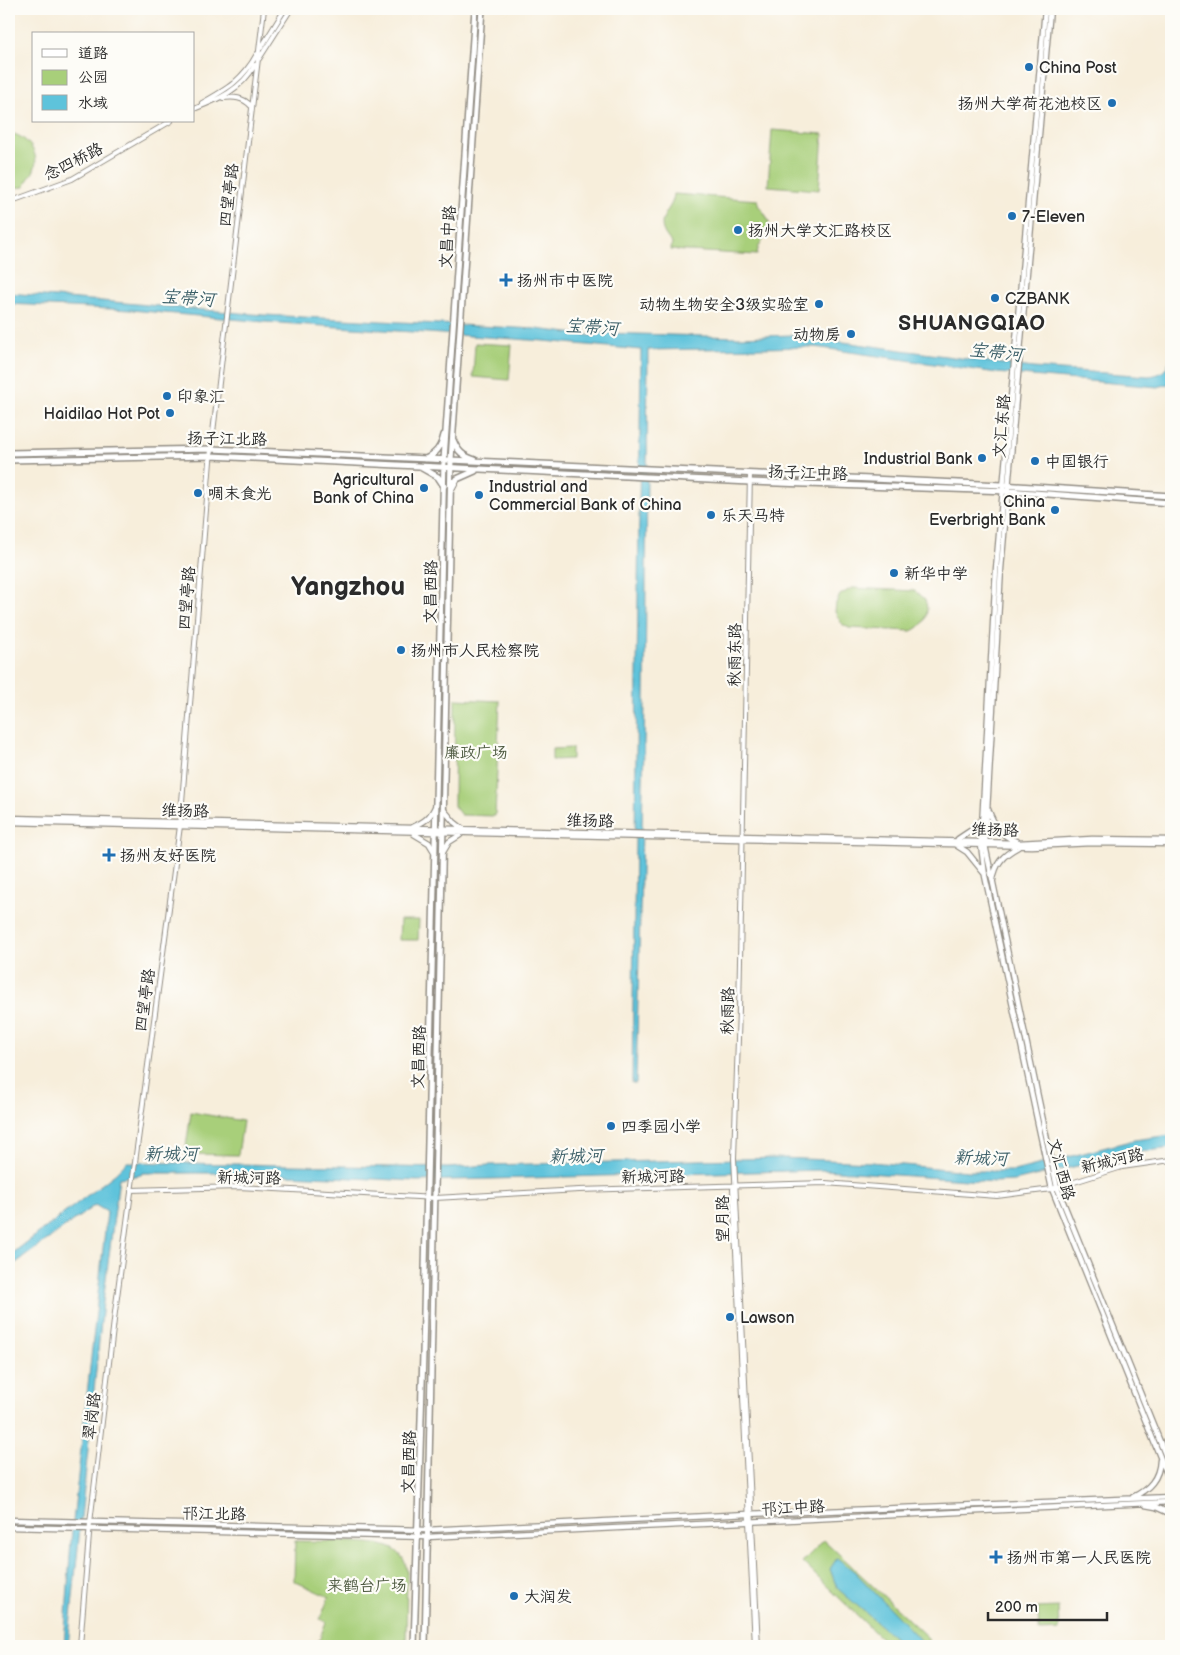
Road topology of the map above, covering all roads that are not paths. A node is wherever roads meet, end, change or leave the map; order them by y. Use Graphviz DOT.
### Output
graph roads {
  1 [pos="264,9"];
  2 [pos="285,9"];
  3 [pos="291,9"];
  4 [pos="475,9"];
  5 [pos="482,9"];
  6 [pos="1045,9"];
  7 [pos="1050,9"];
  8 [pos="259,51"];
  9 [pos="257,63"];
  10 [pos="223,98"];
  11 [pos="251,106"];
  12 [pos="195,107"];
  13 [pos="195,108"];
  14 [pos="169,122"];
  15 [pos="9,202"];
  16 [pos="447,421"];
  17 [pos="452,440"];
  18 [pos="212,449"];
  19 [pos="9,454"];
  20 [pos="211,456"];
  21 [pos="425,459"];
  22 [pos="9,460"];
  23 [pos="444,460"];
  24 [pos="451,460"];
  25 [pos="480,462"];
  26 [pos="417,466"];
  27 [pos="444,468"];
  28 [pos="451,468"];
  29 [pos="478,469"];
  30 [pos="750,474"];
  31 [pos="750,482"];
  32 [pos="444,487"];
  33 [pos="1005,488"];
  34 [pos="451,490"];
  35 [pos="1171,496"];
  36 [pos="1171,503"];
  37 [pos="436,805"];
  38 [pos="987,808"];
  39 [pos="444,809"];
  40 [pos="982,819"];
  41 [pos="9,820"];
  42 [pos="180,825"];
  43 [pos="411,830"];
  44 [pos="435,831"];
  45 [pos="443,831"];
  46 [pos="464,831"];
  47 [pos="742,838"];
  48 [pos="1171,840"];
  49 [pos="954,842"];
  50 [pos="983,843"];
  51 [pos="1019,844"];
  52 [pos="1171,844"];
  53 [pos="435,853"];
  54 [pos="442,854"];
  55 [pos="985,876"];
  56 [pos="992,887"];
  57 [pos="1048,1159"];
  58 [pos="1171,1160"];
  59 [pos="734,1187"];
  60 [pos="1054,1188"];
  61 [pos="131,1190"];
  62 [pos="427,1197"];
  63 [pos="435,1198"];
  64 [pos="1160,1456"];
  65 [pos="1171,1468"];
  66 [pos="1171,1484"];
  67 [pos="1171,1497"];
  68 [pos="1131,1498"];
  69 [pos="1171,1502"];
  70 [pos="1133,1504"];
  71 [pos="750,1514"];
  72 [pos="1171,1514"];
  73 [pos="9,1520"];
  74 [pos="750,1521"];
  75 [pos="90,1523"];
  76 [pos="9,1527"];
  77 [pos="90,1530"];
  78 [pos="426,1530"];
  79 [pos="418,1533"];
  80 [pos="427,1537"];
  81 [pos="80,1646"];
  82 [pos="414,1646"];
  83 [pos="425,1646"];
  84 [pos="757,1646"];
  1 -- 8 [label="street, 四望亭路"];
  2 -- 8 [label="street"];
  3 -- 9 [label="street"];
  4 -- 16 [label="main road, 文昌中路"];
  5 -- 17 [label="main road, 文昌中路"];
  6 -- 33 [label="main road, 文汇东路"];
  7 -- 33 [label="main road, 文汇东路"];
  8 -- 9 [label="street, 四望亭路"];
  8 -- 12 [label="street"];
  9 -- 10 [label="street"];
  9 -- 11 [label="street, 四望亭路"];
  10 -- 11 [label="street"];
  10 -- 13 [label="street"];
  11 -- 18 [label="street, 四望亭路"];
  14 -- 15 [label="street, 念四桥路"];
  16 -- 21 [label="main road"];
  16 -- 23 [label="main road, 文昌中路"];
  17 -- 24 [label="main road, 文昌中路"];
  17 -- 25 [label="main road"];
  18 -- 19 [label="main road, 扬子江北路"];
  18 -- 20 [label="street, 四望亭路"];
  18 -- 21 [label="main road, 扬子江北路"];
  20 -- 22 [label="main road, 扬子江北路"];
  20 -- 26 [label="main road, 扬子江北路"];
  20 -- 42 [label="street, 四望亭路"];
  21 -- 23 [label="main road, 扬子江北路"];
  23 -- 24 [label="main road, 扬子江中路"];
  23 -- 27 [label="main road, 文昌中路"];
  24 -- 25 [label="main road, 扬子江中路"];
  24 -- 28 [label="main road, 文昌中路"];
  25 -- 30 [label="main road, 扬子江中路"];
  26 -- 27 [label="main road, 扬子江北路"];
  26 -- 32 [label="main road"];
  27 -- 28 [label="main road, 扬子江中路"];
  27 -- 32 [label="main road, 文昌西路"];
  28 -- 29 [label="main road, 扬子江中路"];
  28 -- 34 [label="main road, 文昌西路"];
  29 -- 31 [label="main road, 扬子江中路"];
  29 -- 34 [label="main road"];
  30 -- 31 [label="street, 秋雨东路"];
  30 -- 33 [label="main road, 扬子江中路"];
  31 -- 33 [label="main road, 扬子江中路"];
  31 -- 47 [label="street, 秋雨东路"];
  32 -- 37 [label="main road, 文昌西路"];
  33 -- 35 [label="main road, 扬子江中路"];
  33 -- 36 [label="main road, 扬子江中路"];
  33 -- 38 [label="main road, 文汇东路"];
  33 -- 40 [label="main road, 文汇东路"];
  34 -- 39 [label="main road, 文昌西路"];
  37 -- 43 [label="main road"];
  37 -- 44 [label="main road, 文昌西路"];
  38 -- 50 [label="main road, 文汇东路"];
  38 -- 51 [label="main road"];
  39 -- 45 [label="main road, 文昌西路"];
  39 -- 46 [label="main road"];
  40 -- 49 [label="main road"];
  40 -- 50 [label="main road, 文汇东路"];
  41 -- 42 [label="main road, 维扬路"];
  42 -- 43 [label="main road, 维扬路"];
  42 -- 61 [label="street, 四望亭路"];
  43 -- 44 [label="main road, 维扬路"];
  43 -- 53 [label="main road"];
  44 -- 45 [label="main road, 维扬路"];
  44 -- 53 [label="main road, 文昌西路"];
  45 -- 46 [label="main road, 维扬路"];
  45 -- 54 [label="main road, 文昌西路"];
  46 -- 47 [label="main road, 维扬路"];
  46 -- 54 [label="main road"];
  47 -- 49 [label="main road, 维扬路"];
  47 -- 59 [label="street, 秋雨路"];
  48 -- 51 [label="main road, 维扬路"];
  49 -- 50 [label="main road, 维扬路"];
  49 -- 55 [label="main road"];
  50 -- 51 [label="main road, 维扬路"];
  50 -- 55 [label="main road, 文汇西路"];
  50 -- 56 [label="main road, 文汇西路"];
  51 -- 52 [label="main road, 维扬路"];
  51 -- 56 [label="main road"];
  53 -- 62 [label="main road, 文昌西路"];
  54 -- 63 [label="main road, 文昌西路"];
  55 -- 57 [label="main road, 文汇西路"];
  56 -- 57 [label="main road, 文汇西路"];
  57 -- 60 [label="main road, 文汇西路"];
  58 -- 60 [label="street, 新城河路"];
  59 -- 60 [label="street, 新城河路"];
  59 -- 63 [label="street, 新城河路"];
  59 -- 71 [label="street, 望月路"];
  60 -- 64 [label="main road, 文汇西路"];
  60 -- 65 [label="main road, 文汇西路"];
  61 -- 62 [label="street, 新城河路"];
  61 -- 75 [label="street, 翠岗路"];
  62 -- 63 [label="street, 新城河路"];
  62 -- 79 [label="main road, 文昌西路"];
  63 -- 78 [label="main road, 文昌西路"];
  64 -- 66 [label="main road, 文汇西路"];
  64 -- 68 [label="main road"];
  67 -- 68 [label="main road, 邗江中路"];
  68 -- 71 [label="main road, 邗江中路"];
  69 -- 70 [label="main road, 邗江中路"];
  70 -- 72 [label="main road"];
  70 -- 74 [label="main road, 邗江中路"];
  71 -- 74 [label="street, 望月路"];
  71 -- 78 [label="main road, 邗江中路"];
  73 -- 75 [label="main road, 邗江北路"];
  74 -- 80 [label="main road, 邗江中路"];
  74 -- 84 [label="street, 望月路"];
  75 -- 77 [label="street, 翠岗路"];
  75 -- 79 [label="main road, 邗江北路"];
  76 -- 77 [label="main road, 邗江北路"];
  77 -- 79 [label="main road, 邗江北路"];
  77 -- 81 [label="street, 翠岗路"];
  78 -- 79 [label="main road, 邗江中路"];
  78 -- 80 [label="main road, 文昌西路"];
  79 -- 80 [label="main road, 邗江中路"];
  79 -- 82 [label="main road, 文昌西路"];
  80 -- 83 [label="main road, 文昌西路"];
}
